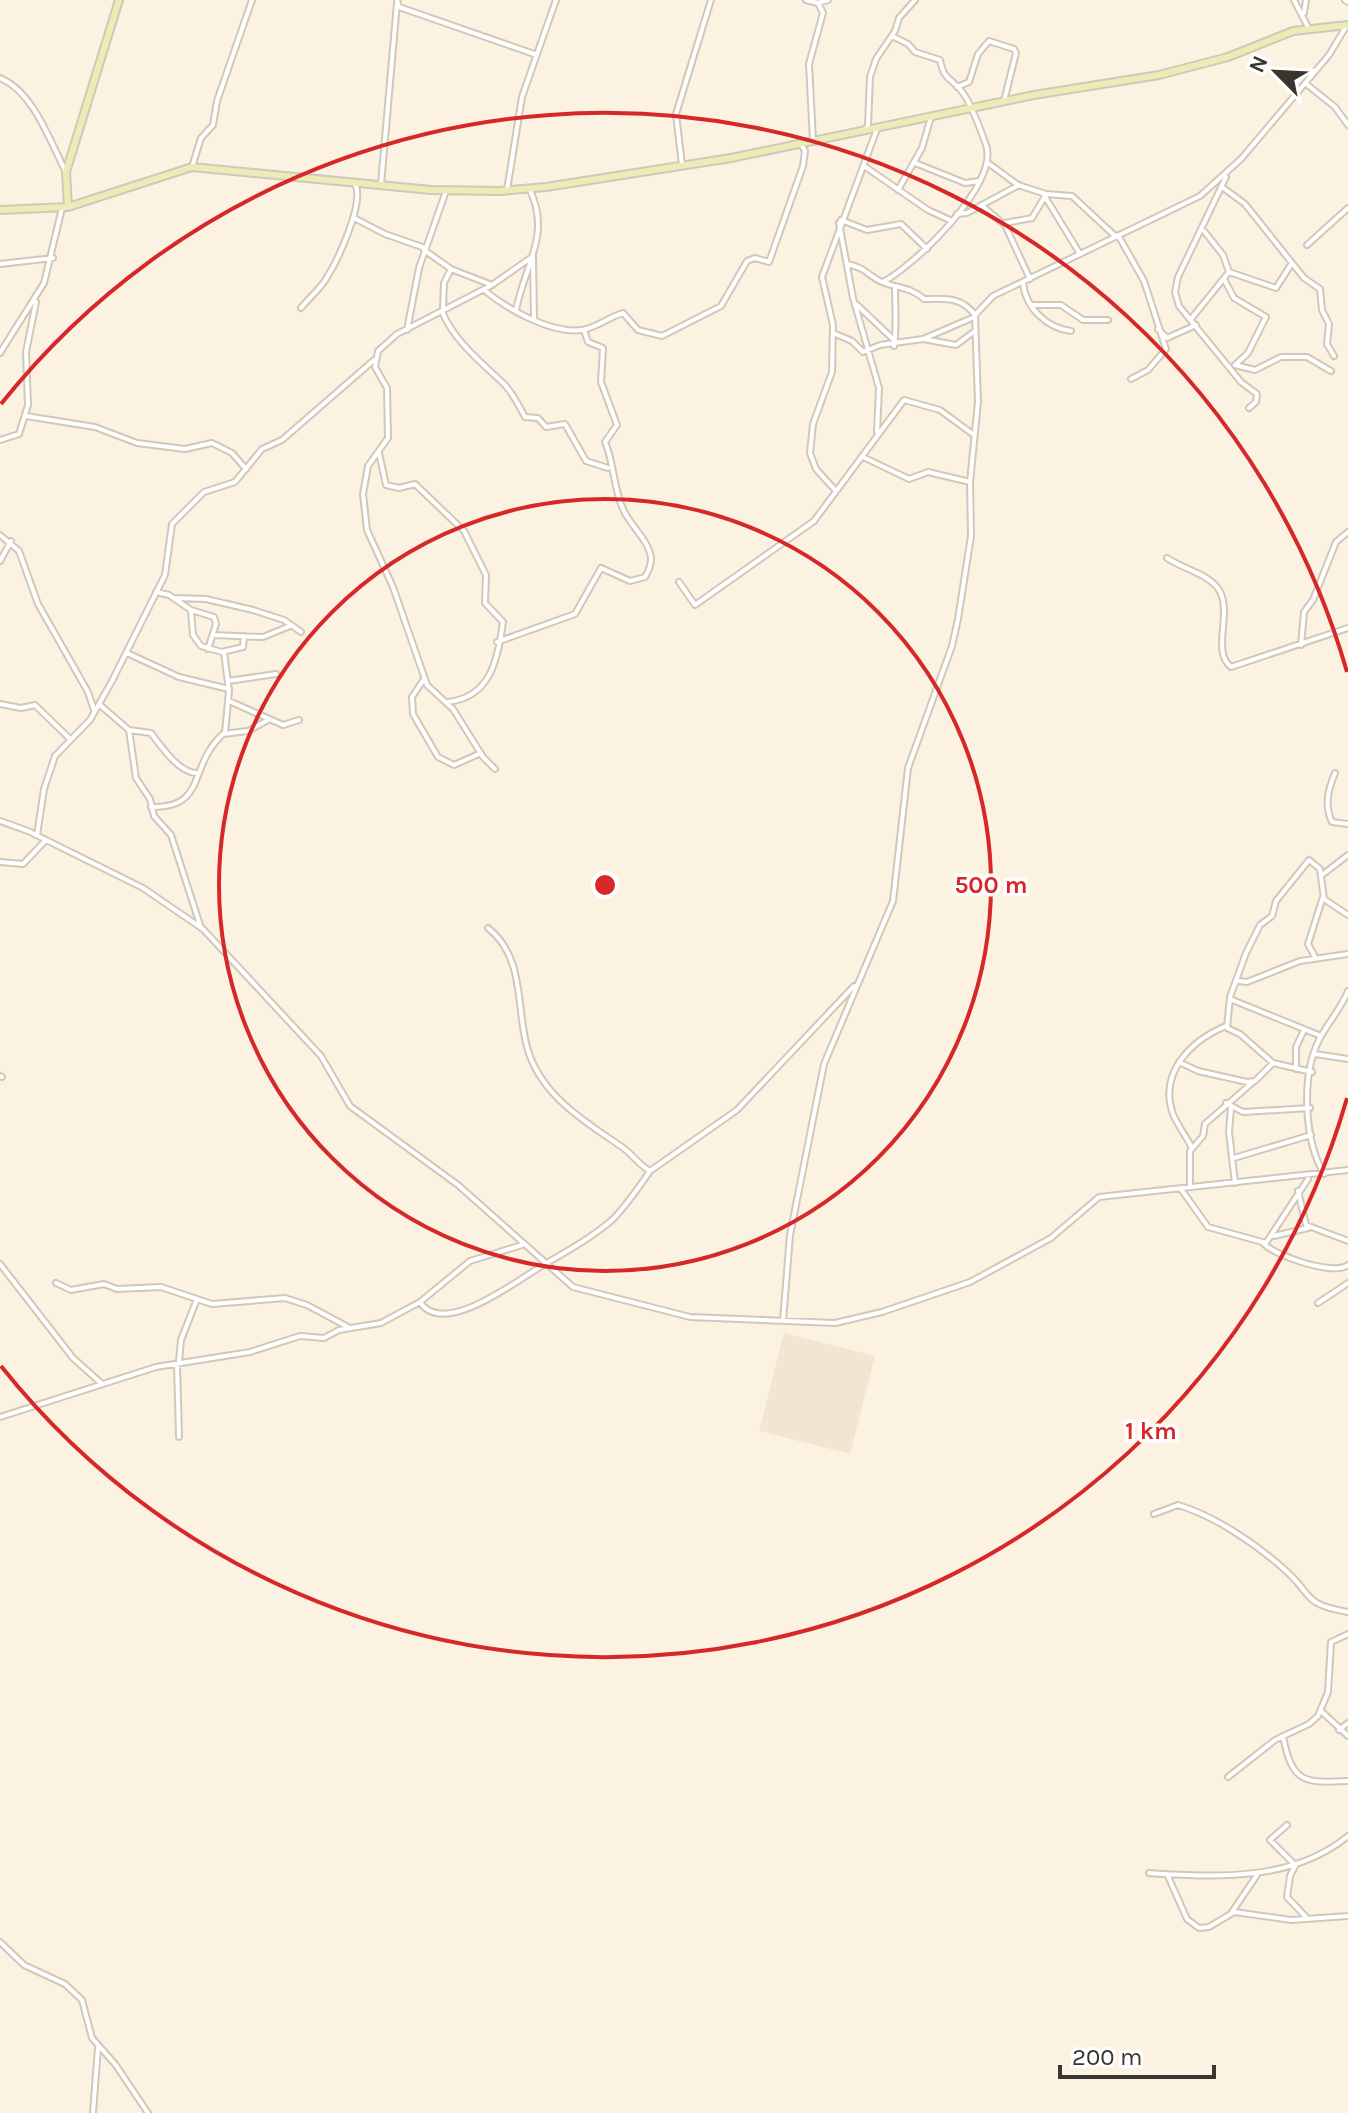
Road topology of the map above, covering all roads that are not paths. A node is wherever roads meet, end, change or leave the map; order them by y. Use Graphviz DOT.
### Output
graph roads {
  1 [pos="119,0"];
  2 [pos="252,0"];
  3 [pos="556,0"];
  4 [pos="711,0"];
  5 [pos="806,0"];
  6 [pos="828,0"];
  7 [pos="915,0"];
  8 [pos="1294,0"];
  9 [pos="1306,0"];
  10 [pos="397,2"];
  11 [pos="818,3"];
  12 [pos="1304,16"];
  13 [pos="1348,25"];
  14 [pos="1309,29"];
  15 [pos="892,36"];
  16 [pos="537,55"];
  17 [pos="0,78"];
  18 [pos="1305,83"];
  19 [pos="957,87"];
  20 [pos="1004,101"];
  21 [pos="969,109"];
  22 [pos="931,117"];
  23 [pos="1348,125"];
  24 [pos="878,127"];
  25 [pos="865,129"];
  26 [pos="813,141"];
  27 [pos="801,144"];
  28 [pos="915,163"];
  29 [pos="988,163"];
  30 [pos="682,165"];
  31 [pos="864,166"];
  32 [pos="192,167"];
  33 [pos="66,172"];
  34 [pos="1227,174"];
  35 [pos="979,181"];
  36 [pos="353,182"];
  37 [pos="381,184"];
  38 [pos="1019,185"];
  39 [pos="1222,187"];
  40 [pos="529,188"];
  41 [pos="507,190"];
  42 [pos="898,190"];
  43 [pos="446,191"];
  44 [pos="1044,194"];
  45 [pos="981,205"];
  46 [pos="65,208"];
  47 [pos="1348,208"];
  48 [pos="0,210"];
  49 [pos="957,214"];
  50 [pos="353,218"];
  51 [pos="952,221"];
  52 [pos="840,222"];
  53 [pos="1003,223"];
  54 [pos="1203,229"];
  55 [pos="1116,236"];
  56 [pos="1307,245"];
  57 [pos="425,249"];
  58 [pos="927,249"];
  59 [pos="1080,254"];
  60 [pos="533,256"];
  61 [pos="53,258"];
  62 [pos="1292,262"];
  63 [pos="0,264"];
  64 [pos="847,264"];
  65 [pos="451,269"];
  66 [pos="1229,272"];
  67 [pos="1030,279"];
  68 [pos="1224,279"];
  69 [pos="883,282"];
  70 [pos="1023,282"];
  71 [pos="492,285"];
  72 [pos="895,286"];
  73 [pos="484,290"];
  74 [pos="36,299"];
  75 [pos="855,303"];
  76 [pos="1032,305"];
  77 [pos="301,308"];
  78 [pos="443,310"];
  79 [pos="516,310"];
  80 [pos="975,316"];
  81 [pos="534,319"];
  82 [pos="1191,319"];
  83 [pos="1108,320"];
  84 [pos="1196,325"];
  85 [pos="1158,329"];
  86 [pos="407,330"];
  87 [pos="584,330"];
  88 [pos="975,331"];
  89 [pos="1071,331"];
  90 [pos="833,333"];
  91 [pos="923,339"];
  92 [pos="894,343"];
  93 [pos="1,349"];
  94 [pos="867,350"];
  95 [pos="1334,356"];
  96 [pos="1224,359"];
  97 [pos="374,360"];
  98 [pos="1235,365"];
  99 [pos="1331,371"];
  100 [pos="1131,379"];
  101 [pos="1249,408"];
  102 [pos="26,416"];
  103 [pos="877,432"];
  104 [pos="974,435"];
  105 [pos="0,440"];
  106 [pos="379,453"];
  107 [pos="863,457"];
  108 [pos="246,469"];
  109 [pos="609,469"];
  110 [pos="970,482"];
  111 [pos="836,491"];
  112 [pos="1348,532"];
  113 [pos="0,535"];
  114 [pos="11,541"];
  115 [pos="1167,558"];
  116 [pos="0,561"];
  117 [pos="679,582"];
  118 [pos="156,592"];
  119 [pos="174,598"];
  120 [pos="190,609"];
  121 [pos="290,626"];
  122 [pos="1348,628"];
  123 [pos="301,632"];
  124 [pos="213,635"];
  125 [pos="244,636"];
  126 [pos="497,642"];
  127 [pos="1301,645"];
  128 [pos="208,649"];
  129 [pos="126,652"];
  130 [pos="224,652"];
  131 [pos="276,674"];
  132 [pos="424,679"];
  133 [pos="228,681"];
  134 [pos="229,689"];
  135 [pos="229,701"];
  136 [pos="445,703"];
  137 [pos="0,704"];
  138 [pos="100,705"];
  139 [pos="95,713"];
  140 [pos="268,720"];
  141 [pos="299,720"];
  142 [pos="129,730"];
  143 [pos="225,733"];
  144 [pos="70,739"];
  145 [pos="481,753"];
  146 [pos="495,769"];
  147 [pos="196,773"];
  148 [pos="1335,773"];
  149 [pos="151,807"];
  150 [pos="0,821"];
  151 [pos="1348,824"];
  152 [pos="37,835"];
  153 [pos="46,840"];
  154 [pos="1348,855"];
  155 [pos="0,862"];
  156 [pos="1322,875"];
  157 [pos="1323,895"];
  158 [pos="1348,915"];
  159 [pos="201,928"];
  160 [pos="488,928"];
  161 [pos="1348,954"];
  162 [pos="1315,957"];
  163 [pos="1238,981"];
  164 [pos="856,984"];
  165 [pos="1348,991"];
  166 [pos="1230,999"];
  167 [pos="1227,1026"];
  168 [pos="1304,1030"];
  169 [pos="1321,1036"];
  170 [pos="1315,1054"];
  171 [pos="1348,1059"];
  172 [pos="1179,1062"];
  173 [pos="1273,1063"];
  174 [pos="1296,1069"];
  175 [pos="1312,1072"];
  176 [pos="1254,1081"];
  177 [pos="1226,1103"];
  178 [pos="1231,1108"];
  179 [pos="1310,1108"];
  180 [pos="1311,1135"];
  181 [pos="1192,1148"];
  182 [pos="1234,1158"];
  183 [pos="1348,1170"];
  184 [pos="650,1171"];
  185 [pos="1341,1172"];
  186 [pos="1324,1174"];
  187 [pos="1309,1177"];
  188 [pos="1348,1179"];
  189 [pos="1235,1183"];
  190 [pos="1190,1187"];
  191 [pos="1181,1189"];
  192 [pos="1298,1191"];
  193 [pos="1309,1228"];
  194 [pos="1272,1237"];
  195 [pos="1348,1241"];
  196 [pos="1263,1243"];
  197 [pos="522,1245"];
  198 [pos="547,1262"];
  199 [pos="0,1264"];
  200 [pos="1348,1265"];
  201 [pos="56,1283"];
  202 [pos="1348,1283"];
  203 [pos="197,1299"];
  204 [pos="420,1302"];
  205 [pos="1318,1303"];
  206 [pos="783,1321"];
  207 [pos="350,1328"];
  208 [pos="178,1362"];
  209 [pos="102,1384"];
  210 [pos="0,1417"];
  211 [pos="179,1437"];
  212 [pos="1154,1514"];
  213 [pos="1348,1612"];
  214 [pos="1348,1634"];
  215 [pos="1321,1711"];
  216 [pos="1348,1723"];
  217 [pos="1339,1730"];
  218 [pos="1283,1736"];
  219 [pos="1348,1736"];
  220 [pos="1228,1777"];
  221 [pos="1348,1781"];
  222 [pos="1287,1825"];
  223 [pos="1348,1836"];
  224 [pos="1295,1862"];
  225 [pos="1149,1873"];
  226 [pos="1167,1874"];
  227 [pos="1257,1875"];
  228 [pos="1232,1912"];
  229 [pos="1348,1916"];
  230 [pos="1308,1917"];
  231 [pos="0,1942"];
  232 [pos="98,2048"];
  233 [pos="93,2113"];
  234 [pos="148,2113"];
  1 -- 33 [label="street"];
  2 -- 32 [label="street"];
  3 -- 16 [label="street"];
  4 -- 30 [label="street"];
  5 -- 11 [label="street"];
  6 -- 11 [label="street"];
  7 -- 15 [label="street"];
  8 -- 12 [label="street"];
  9 -- 12 [label="street"];
  10 -- 16 [label="street"];
  10 -- 37 [label="street"];
  11 -- 26 [label="street"];
  12 -- 14 [label="street"];
  13 -- 14 [label="street"];
  13 -- 18 [label="street"];
  14 -- 20 [label="street"];
  15 -- 19 [label="street"];
  15 -- 25 [label="street"];
  16 -- 41 [label="street"];
  17 -- 33 [label="street"];
  18 -- 23 [label="street"];
  18 -- 34 [label="street"];
  19 -- 20 [label="street"];
  19 -- 21 [label="street"];
  20 -- 21 [label="street"];
  21 -- 22 [label="street"];
  21 -- 29 [label="street"];
  22 -- 24 [label="street"];
  22 -- 28 [label="street"];
  24 -- 25 [label="street"];
  24 -- 31 [label="street"];
  25 -- 26 [label="street"];
  26 -- 27 [label="street"];
  27 -- 30 [label="street"];
  27 -- 87 [label="street"];
  28 -- 35 [label="street"];
  28 -- 42 [label="street"];
  29 -- 35 [label="street"];
  29 -- 38 [label="street"];
  30 -- 40 [label="street"];
  31 -- 42 [label="street"];
  31 -- 52 [label="street"];
  32 -- 36 [label="street"];
  32 -- 46 [label="street"];
  33 -- 46 [label="street"];
  34 -- 39 [label="street"];
  34 -- 55 [label="street"];
  35 -- 49 [label="street"];
  36 -- 37 [label="street"];
  36 -- 50 [label="street"];
  37 -- 43 [label="street"];
  38 -- 44 [label="street"];
  38 -- 45 [label="street"];
  39 -- 54 [label="street"];
  39 -- 62 [label="street"];
  40 -- 41 [label="street"];
  40 -- 60 [label="street"];
  41 -- 43 [label="street"];
  42 -- 51 [label="street"];
  43 -- 57 [label="street"];
  44 -- 53 [label="street"];
  44 -- 55 [label="street"];
  44 -- 59 [label="street"];
  45 -- 49 [label="street"];
  45 -- 53 [label="street"];
  46 -- 48 [label="street"];
  46 -- 61 [label="street"];
  47 -- 56 [label="street"];
  49 -- 51 [label="street"];
  50 -- 57 [label="street"];
  50 -- 77 [label="street"];
  51 -- 58 [label="street"];
  52 -- 58 [label="street"];
  52 -- 64 [label="street"];
  52 -- 90 [label="street"];
  53 -- 67 [label="street"];
  54 -- 66 [label="street"];
  54 -- 82 [label="street"];
  55 -- 59 [label="street"];
  55 -- 85 [label="street"];
  57 -- 65 [label="street"];
  57 -- 86 [label="street"];
  58 -- 69 [label="street"];
  59 -- 67 [label="street"];
  60 -- 71 [label="street"];
  60 -- 79 [label="street"];
  60 -- 81 [label="street"];
  61 -- 63 [label="street"];
  61 -- 74 [label="street"];
  62 -- 66 [label="street"];
  62 -- 95 [label="street"];
  64 -- 69 [label="street"];
  64 -- 75 [label="street"];
  65 -- 71 [label="street"];
  65 -- 78 [label="street"];
  66 -- 68 [label="street"];
  67 -- 70 [label="street"];
  68 -- 82 [label="street"];
  68 -- 98 [label="street"];
  69 -- 72 [label="street"];
  70 -- 76 [label="street"];
  70 -- 80 [label="street"];
  71 -- 73 [label="street"];
  72 -- 80 [label="street"];
  72 -- 92 [label="street"];
  73 -- 78 [label="street"];
  73 -- 79 [label="street"];
  74 -- 93 [label="street"];
  74 -- 102 [label="street"];
  75 -- 92 [label="street"];
  75 -- 94 [label="street"];
  76 -- 83 [label="street"];
  76 -- 89 [label="street"];
  78 -- 86 [label="street"];
  78 -- 109 [label="street"];
  79 -- 81 [label="street"];
  80 -- 88 [label="street"];
  80 -- 91 [label="street"];
  81 -- 87 [label="street"];
  82 -- 84 [label="street"];
  84 -- 85 [label="street"];
  84 -- 96 [label="street"];
  85 -- 100 [label="street"];
  86 -- 97 [label="street"];
  87 -- 109 [label="street"];
  88 -- 91 [label="street"];
  88 -- 104 [label="street"];
  90 -- 94 [label="street"];
  90 -- 111 [label="street"];
  91 -- 92 [label="street"];
  92 -- 94 [label="street"];
  94 -- 103 [label="street"];
  96 -- 98 [label="street"];
  96 -- 101 [label="street"];
  97 -- 106 [label="street"];
  97 -- 108 [label="street"];
  98 -- 99 [label="street"];
  102 -- 105 [label="street"];
  102 -- 108 [label="street"];
  103 -- 104 [label="street"];
  103 -- 107 [label="street"];
  104 -- 110 [label="street"];
  106 -- 126 [label="street"];
  106 -- 132 [label="street"];
  107 -- 110 [label="street"];
  107 -- 111 [label="street"];
  108 -- 118 [label="street"];
  109 -- 126 [label="street"];
  110 -- 164 [label="street"];
  111 -- 117 [label="street"];
  112 -- 127 [label="street"];
  113 -- 114 [label="street"];
  114 -- 116 [label="street"];
  114 -- 139 [label="street"];
  115 -- 127 [label="street"];
  118 -- 119 [label="street"];
  118 -- 129 [label="street"];
  119 -- 120 [label="street"];
  119 -- 121 [label="street"];
  120 -- 124 [label="street"];
  120 -- 128 [label="street"];
  121 -- 123 [label="street"];
  121 -- 125 [label="street"];
  122 -- 127 [label="street"];
  124 -- 125 [label="street"];
  124 -- 128 [label="street"];
  125 -- 130 [label="street"];
  126 -- 136 [label="street"];
  128 -- 130 [label="street"];
  129 -- 134 [label="street"];
  129 -- 138 [label="street"];
  130 -- 133 [label="street"];
  131 -- 133 [label="street"];
  132 -- 136 [label="street"];
  132 -- 145 [label="street"];
  133 -- 134 [label="street"];
  134 -- 135 [label="street"];
  135 -- 140 [label="street"];
  135 -- 143 [label="street"];
  136 -- 145 [label="street"];
  137 -- 144 [label="street"];
  138 -- 139 [label="street"];
  138 -- 142 [label="street"];
  139 -- 144 [label="street"];
  140 -- 141 [label="street"];
  140 -- 143 [label="street"];
  142 -- 147 [label="street"];
  142 -- 149 [label="street"];
  143 -- 147 [label="street"];
  144 -- 152 [label="street"];
  145 -- 146 [label="street"];
  147 -- 149 [label="street"];
  148 -- 151 [label="street"];
  149 -- 159 [label="street"];
  150 -- 152 [label="street"];
  152 -- 153 [label="street"];
  153 -- 155 [label="street"];
  153 -- 159 [label="street"];
  154 -- 156 [label="street"];
  156 -- 157 [label="street"];
  156 -- 163 [label="street"];
  157 -- 158 [label="street"];
  157 -- 162 [label="street"];
  159 -- 197 [label="street"];
  160 -- 184 [label="street"];
  161 -- 162 [label="street"];
  162 -- 163 [label="street"];
  163 -- 166 [label="street"];
  164 -- 184 [label="street"];
  164 -- 206 [label="street"];
  165 -- 169 [label="street"];
  166 -- 167 [label="street"];
  166 -- 168 [label="street"];
  167 -- 172 [label="street"];
  167 -- 173 [label="street"];
  168 -- 169 [label="street"];
  168 -- 174 [label="street"];
  169 -- 170 [label="street"];
  170 -- 171 [label="street"];
  170 -- 175 [label="street"];
  172 -- 176 [label="street"];
  172 -- 181 [label="street"];
  173 -- 174 [label="street"];
  173 -- 176 [label="street"];
  174 -- 175 [label="street"];
  175 -- 179 [label="street"];
  176 -- 177 [label="street"];
  177 -- 178 [label="street"];
  177 -- 181 [label="street"];
  178 -- 179 [label="street"];
  178 -- 182 [label="street"];
  179 -- 180 [label="street"];
  180 -- 182 [label="street"];
  180 -- 186 [label="street"];
  181 -- 190 [label="street"];
  182 -- 189 [label="street"];
  183 -- 185 [label="street"];
  184 -- 198 [label="street"];
  185 -- 186 [label="street"];
  185 -- 188 [label="street"];
  186 -- 187 [label="street"];
  187 -- 189 [label="street"];
  187 -- 192 [label="street"];
  189 -- 190 [label="street"];
  190 -- 191 [label="street"];
  191 -- 196 [label="street"];
  191 -- 206 [label="street"];
  192 -- 193 [label="street"];
  192 -- 194 [label="street"];
  193 -- 194 [label="street"];
  193 -- 195 [label="street"];
  194 -- 196 [label="street"];
  196 -- 200 [label="street"];
  197 -- 198 [label="street"];
  197 -- 204 [label="street"];
  198 -- 204 [label="street"];
  198 -- 206 [label="street"];
  199 -- 209 [label="street"];
  201 -- 203 [label="street"];
  202 -- 205 [label="street"];
  203 -- 207 [label="street"];
  203 -- 208 [label="street"];
  204 -- 207 [label="street"];
  207 -- 208 [label="street"];
  208 -- 209 [label="street"];
  208 -- 211 [label="street"];
  209 -- 210 [label="street"];
  212 -- 213 [label="street"];
  214 -- 215 [label="street"];
  215 -- 217 [label="street"];
  215 -- 218 [label="street"];
  216 -- 217 [label="street"];
  217 -- 219 [label="street"];
  218 -- 220 [label="street"];
  218 -- 221 [label="street"];
  222 -- 224 [label="street"];
  223 -- 224 [label="street"];
  224 -- 227 [label="street"];
  224 -- 230 [label="street"];
  225 -- 226 [label="street"];
  226 -- 227 [label="street"];
  226 -- 228 [label="street"];
  227 -- 228 [label="street"];
  228 -- 230 [label="street"];
  229 -- 230 [label="street"];
  231 -- 232 [label="street"];
  232 -- 233 [label="street"];
  232 -- 234 [label="street"];
}
